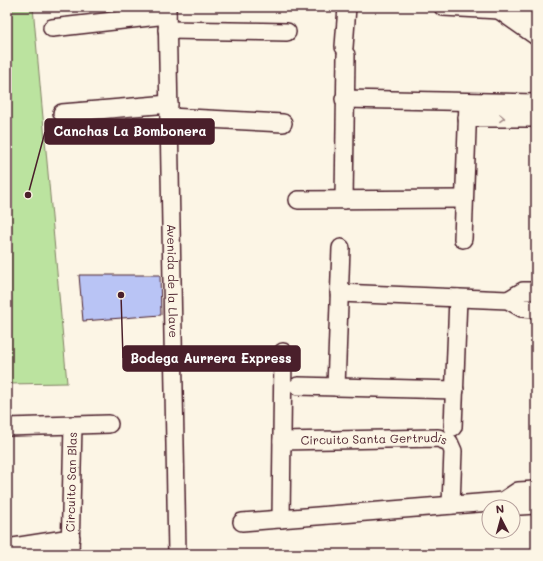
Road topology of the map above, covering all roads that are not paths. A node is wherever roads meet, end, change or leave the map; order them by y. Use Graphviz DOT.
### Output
graph roads {
  1 [pos="347,7"];
  2 [pos="443,7"];
  3 [pos="499,10"];
  4 [pos="167,17"];
  5 [pos="536,22"];
  6 [pos="52,28"];
  7 [pos="287,32"];
  8 [pos="536,36"];
  9 [pos="344,99"];
  10 [pos="536,103"];
  11 [pos="169,110"];
  12 [pos="467,110"];
  13 [pos="62,114"];
  14 [pos="536,118"];
  15 [pos="283,122"];
  16 [pos="464,199"];
  17 [pos="298,200"];
  18 [pos="344,200"];
  19 [pos="463,239"];
  20 [pos="341,248"];
  21 [pos="536,291"];
  22 [pos="339,293"];
  23 [pos="458,298"];
  24 [pos="508,300"];
  25 [pos="536,309"];
  26 [pos="283,352"];
  27 [pos="298,386"];
  28 [pos="336,387"];
  29 [pos="455,390"];
  30 [pos="109,424"];
  31 [pos="73,425"];
  32 [pos="7,427"];
  33 [pos="453,427"];
  34 [pos="282,441"];
  35 [pos="536,490"];
  36 [pos="506,499"];
  37 [pos="481,503"];
  38 [pos="452,505"];
  39 [pos="536,505"];
  40 [pos="521,506"];
  41 [pos="281,519"];
  42 [pos="242,522"];
  43 [pos="70,546"];
  44 [pos="7,548"];
  45 [pos="177,554"];
  1 -- 9 [label="street"];
  2 -- 3 [label="street"];
  3 -- 5 [label="street"];
  3 -- 8 [label="street"];
  4 -- 6 [label="street"];
  4 -- 7 [label="street"];
  4 -- 11 [label="street, Avenida de la Llave"];
  9 -- 12 [label="street"];
  9 -- 18 [label="street"];
  10 -- 12 [label="street"];
  11 -- 13 [label="street"];
  11 -- 15 [label="street"];
  11 -- 45 [label="street, Avenida de la Llave"];
  12 -- 14 [label="street, one-way"];
  12 -- 16 [label="street"];
  16 -- 18 [label="street"];
  16 -- 19 [label="street"];
  17 -- 18 [label="street"];
  20 -- 22 [label="street"];
  21 -- 24 [label="street"];
  22 -- 23 [label="street"];
  22 -- 28 [label="street"];
  23 -- 24 [label="street"];
  23 -- 29 [label="street, Circuito Santa Gertrudis"];
  24 -- 25 [label="street"];
  26 -- 34 [label="street, Circuito Santa Gertrudis"];
  27 -- 28 [label="street"];
  28 -- 29 [label="street"];
  29 -- 33 [label="street, Circuito Santa Gertrudis"];
  30 -- 31 [label="street, Circuito San Blas"];
  31 -- 32 [label="street, Circuito San Blas"];
  31 -- 43 [label="street, Circuito San Blas"];
  34 -- 38 [label="street, Circuito Santa Gertrudis"];
  34 -- 41 [label="street, Circuito Santa Gertrudis"];
  35 -- 36 [label="street"];
  37 -- 38 [label="street"];
  38 -- 41 [label="street"];
  39 -- 40 [label="street"];
  41 -- 42 [label="street"];
  43 -- 44 [label="street, Circuito San Blas"];
}
